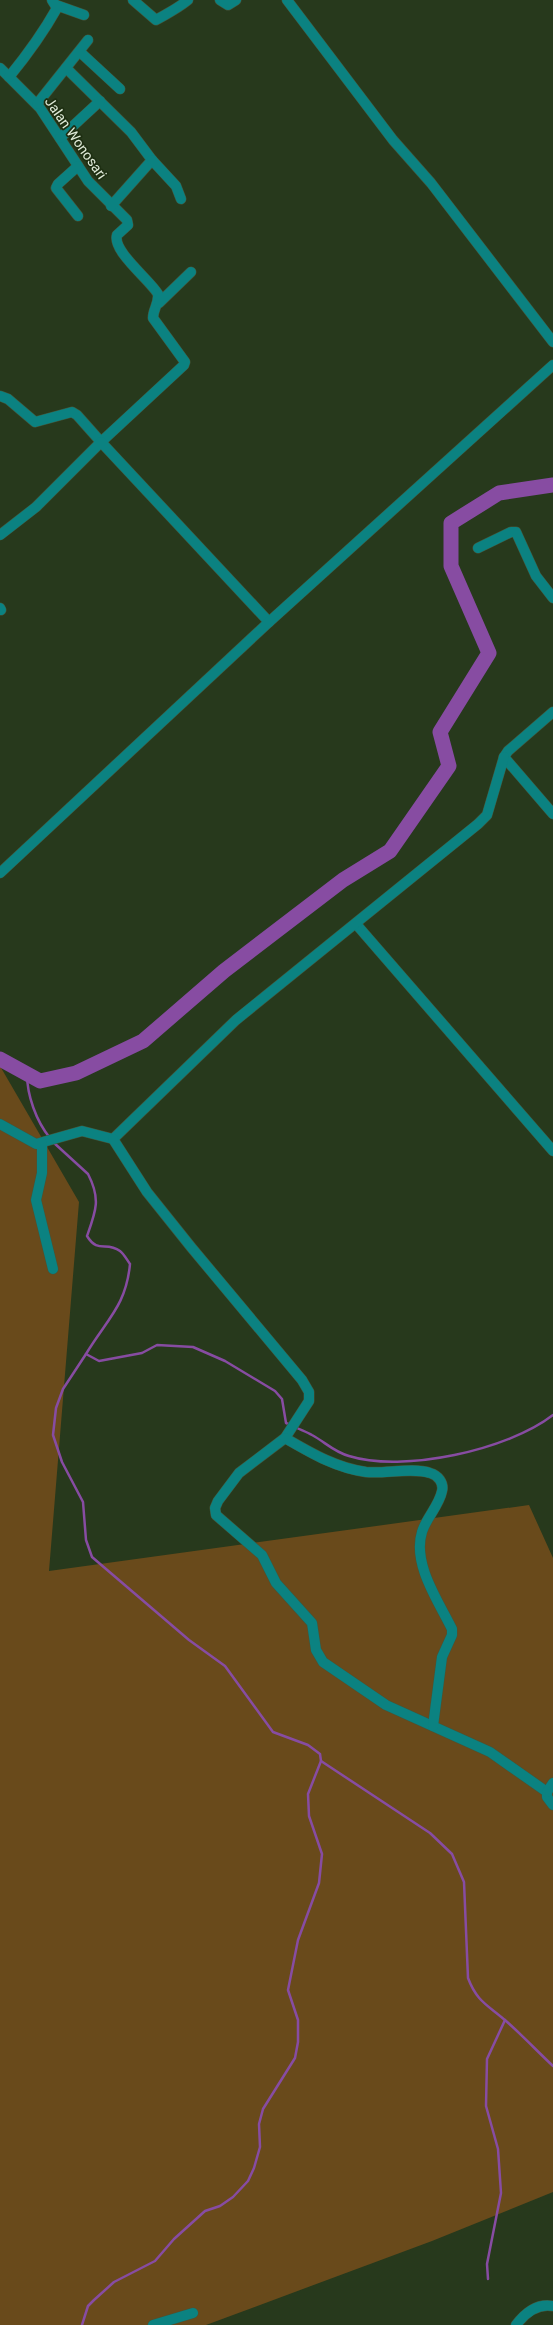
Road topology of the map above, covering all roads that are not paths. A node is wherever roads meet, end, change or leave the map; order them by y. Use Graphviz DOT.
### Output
graph roads {
  1 [pos="133,0"];
  2 [pos="188,0"];
  3 [pos="220,0"];
  4 [pos="236,0"];
  5 [pos="287,0"];
  6 [pos="54,3"];
  7 [pos="84,15"];
  8 [pos="88,40"];
  9 [pos="80,52"];
  10 [pos="0,68"];
  11 [pos="66,68"];
  12 [pos="9,76"];
  13 [pos="120,89"];
  14 [pos="100,101"];
  15 [pos="37,104"];
  16 [pos="60,138"];
  17 [pos="152,160"];
  18 [pos="78,166"];
  19 [pos="182,199"];
  20 [pos="111,206"];
  21 [pos="78,216"];
  22 [pos="191,272"];
  23 [pos="159,303"];
  24 [pos="553,342"];
  25 [pos="553,365"];
  26 [pos="0,396"];
  27 [pos="101,442"];
  28 [pos="0,535"];
  29 [pos="478,548"];
  30 [pos="553,597"];
  31 [pos="269,622"];
  32 [pos="553,712"];
  33 [pos="504,757"];
  34 [pos="553,814"];
  35 [pos="0,873"];
  36 [pos="356,924"];
  37 [pos="0,1124"];
  38 [pos="113,1139"];
  39 [pos="48,1142"];
  40 [pos="553,1151"];
  41 [pos="53,1269"];
  42 [pos="290,1430"];
  43 [pos="433,1726"];
  44 [pos="553,1783"];
  45 [pos="547,1792"];
  46 [pos="553,1806"];
  47 [pos="553,2306"];
  48 [pos="193,2313"];
  49 [pos="153,2325"];
  50 [pos="516,2325"];
  1 -- 2 [label="street"];
  3 -- 4 [label="street"];
  5 -- 24 [label="street"];
  6 -- 7 [label="street"];
  6 -- 12 [label="street"];
  8 -- 9 [label="street"];
  9 -- 11 [label="street"];
  9 -- 13 [label="street"];
  10 -- 12 [label="street, Jalan Wonosari"];
  11 -- 14 [label="street"];
  11 -- 15 [label="street"];
  12 -- 15 [label="street, Jalan Wonosari"];
  14 -- 16 [label="street"];
  14 -- 17 [label="street"];
  15 -- 16 [label="street, Jalan Wonosari"];
  16 -- 18 [label="street, Jalan Wonosari"];
  17 -- 19 [label="street"];
  17 -- 20 [label="street"];
  18 -- 20 [label="street, Jalan Wonosari"];
  18 -- 21 [label="street"];
  20 -- 23 [label="street, Jalan Wonosari"];
  22 -- 23 [label="street"];
  23 -- 27 [label="street"];
  25 -- 31 [label="street"];
  26 -- 27 [label="street"];
  27 -- 28 [label="street"];
  27 -- 31 [label="street"];
  29 -- 30 [label="street"];
  31 -- 35 [label="street"];
  32 -- 33 [label="street"];
  33 -- 34 [label="street"];
  33 -- 36 [label="street"];
  36 -- 38 [label="street"];
  36 -- 40 [label="street"];
  37 -- 39 [label="street"];
  38 -- 39 [label="street"];
  38 -- 42 [label="street"];
  39 -- 41 [label="street"];
  42 -- 43 [label="street"];
  42 -- 43 [label="street"];
  43 -- 45 [label="street"];
  44 -- 45 [label="street"];
  45 -- 46 [label="street"];
  47 -- 50 [label="street"];
  48 -- 49 [label="street"];
}
